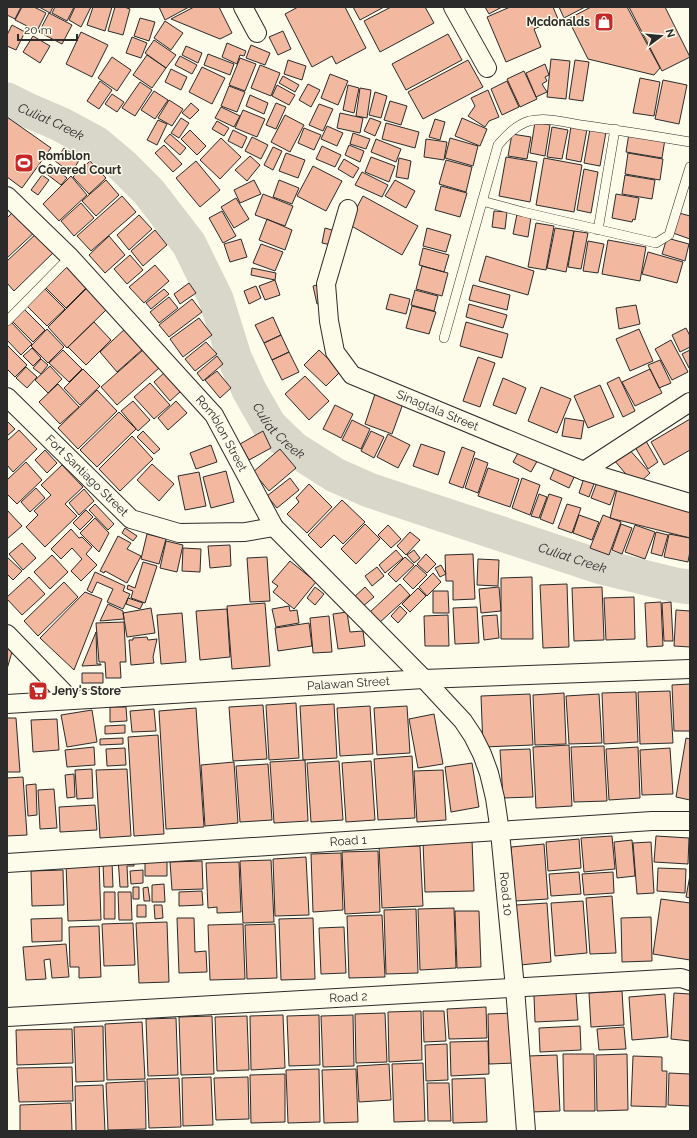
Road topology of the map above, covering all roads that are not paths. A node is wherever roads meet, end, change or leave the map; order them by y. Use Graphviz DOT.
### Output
graph roads {
  1 [pos="243,7"];
  2 [pos="453,7"];
  3 [pos="257,33"];
  4 [pos="487,68"];
  5 [pos="615,130"];
  6 [pos="690,142"];
  7 [pos="690,168"];
  8 [pos="7,196"];
  9 [pos="482,201"];
  10 [pos="348,209"];
  11 [pos="598,230"];
  12 [pos="70,257"];
  13 [pos="7,321"];
  14 [pos="444,338"];
  15 [pos="7,397"];
  16 [pos="690,402"];
  17 [pos="584,471"];
  18 [pos="690,502"];
  19 [pos="274,527"];
  20 [pos="7,634"];
  21 [pos="690,669"];
  22 [pos="424,679"];
  23 [pos="71,700"];
  24 [pos="7,704"];
  25 [pos="690,821"];
  26 [pos="500,832"];
  27 [pos="7,863"];
  28 [pos="690,981"];
  29 [pos="515,988"];
  30 [pos="7,1017"];
  31 [pos="526,1131"];
  1 -- 3 [label="street"];
  2 -- 4 [label="street"];
  5 -- 6 [label="lane"];
  5 -- 9 [label="lane"];
  5 -- 11 [label="lane"];
  7 -- 11 [label="lane"];
  8 -- 12 [label="street, Romblon Street"];
  9 -- 11 [label="lane"];
  9 -- 14 [label="lane"];
  10 -- 17 [label="street, Sinagtala Street"];
  12 -- 13 [label="lane"];
  12 -- 19 [label="street, Romblon Street"];
  15 -- 19 [label="street, Fort Santiago Street"];
  16 -- 17 [label="street"];
  17 -- 18 [label="street, Sinagtala Street"];
  19 -- 22 [label="street, Romblon Street"];
  20 -- 23 [label="street"];
  21 -- 22 [label="street, Palawan Street"];
  22 -- 23 [label="street, Palawan Street"];
  22 -- 26 [label="street, Road 10"];
  23 -- 24 [label="street, Palawan Street"];
  25 -- 26 [label="street, Road 1"];
  26 -- 27 [label="street, Road 1"];
  26 -- 29 [label="street, Road 10"];
  28 -- 29 [label="street, Road 2"];
  29 -- 30 [label="street, Road 2"];
  29 -- 31 [label="street, Road 10"];
}
